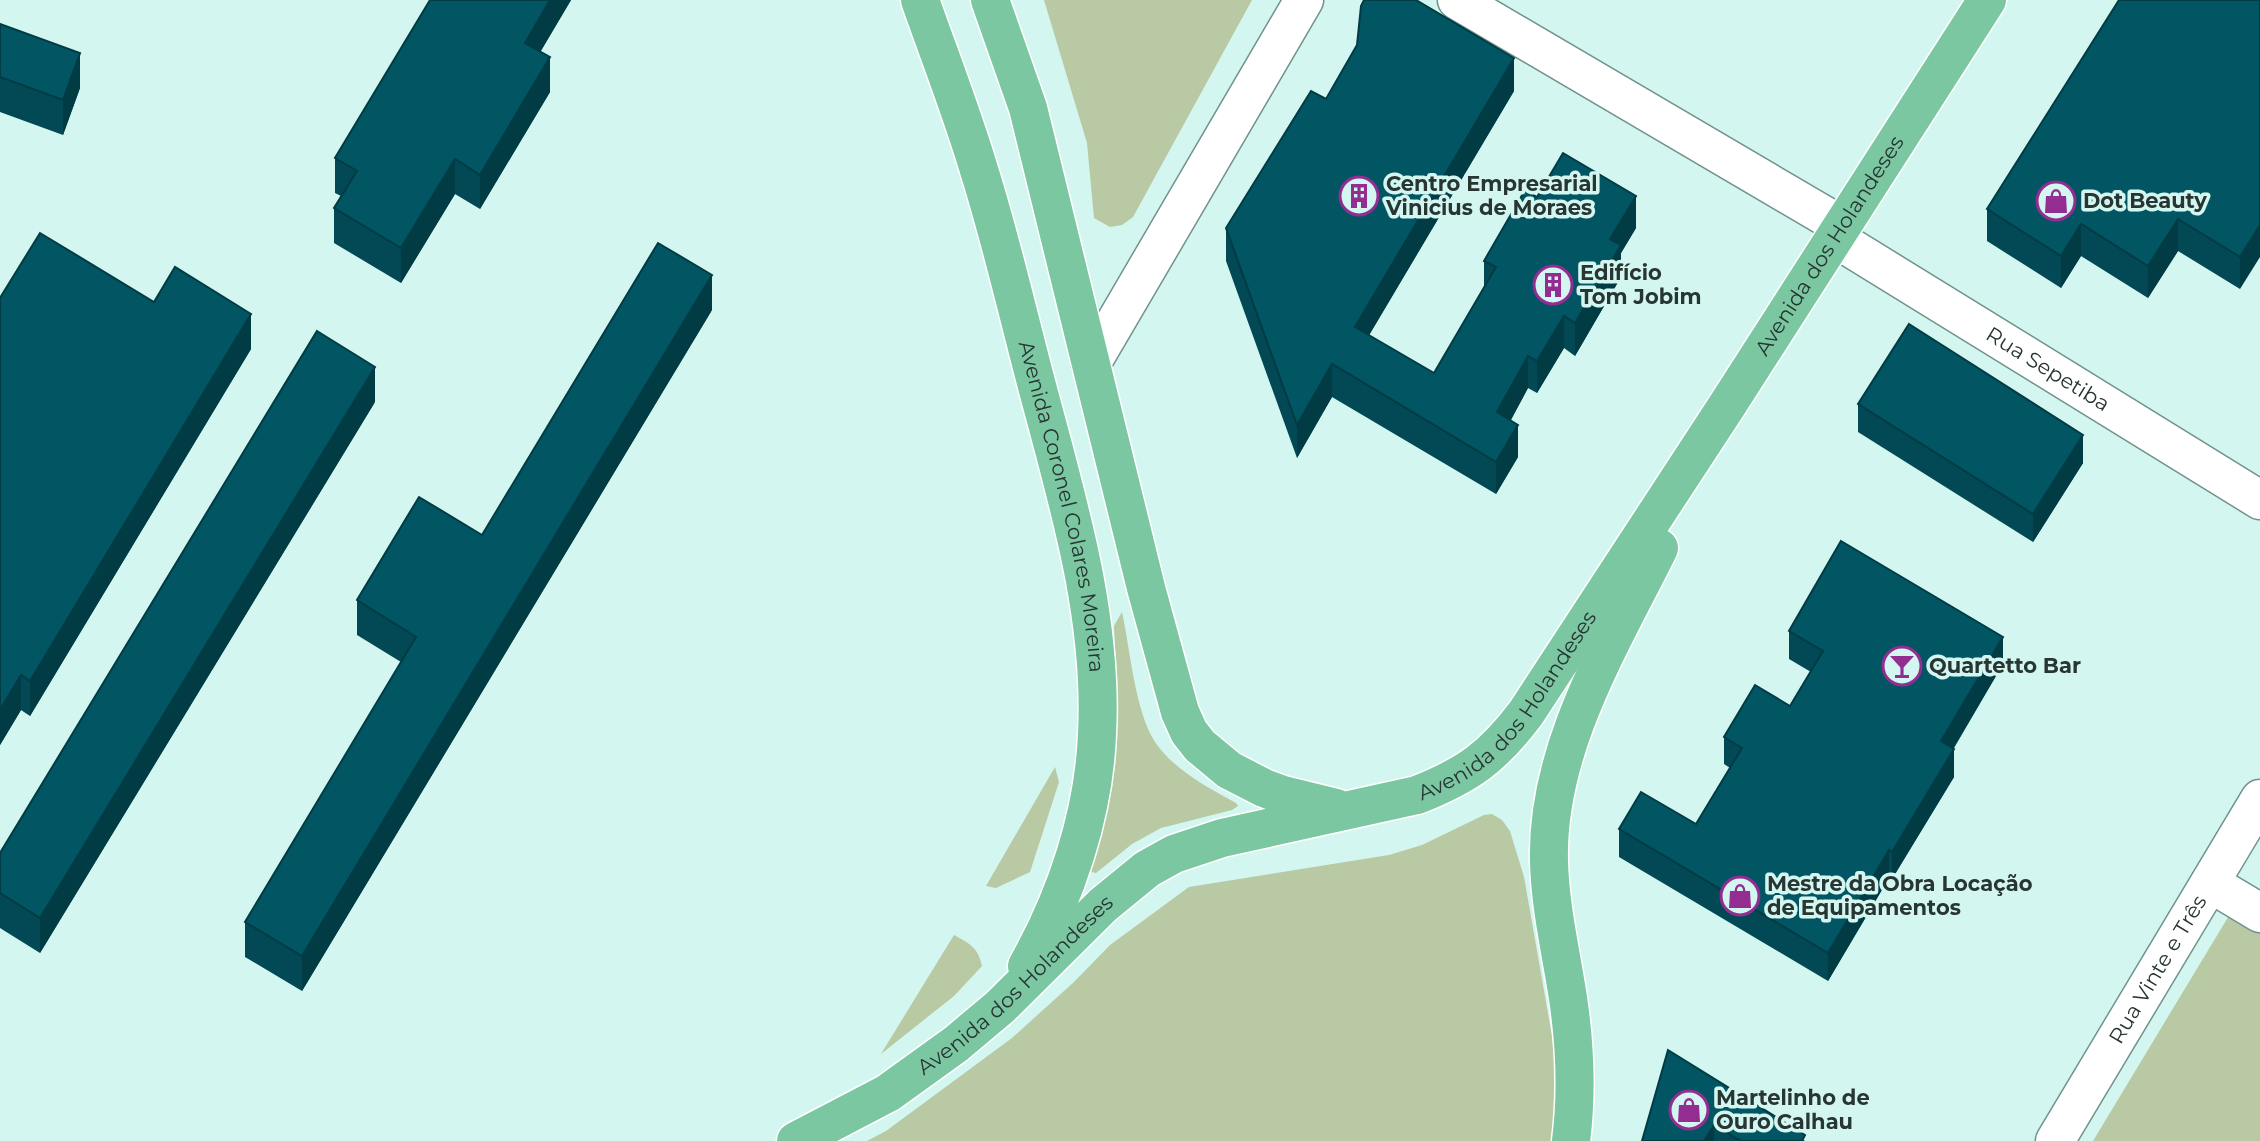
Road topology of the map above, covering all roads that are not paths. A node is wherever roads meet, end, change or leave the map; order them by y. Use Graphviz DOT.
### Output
graph roads {
  1 [pos="920,0"];
  2 [pos="990,0"];
  3 [pos="1304,0"];
  4 [pos="1457,0"];
  5 [pos="1987,0"];
  6 [pos="1838,232"];
  7 [pos="1091,364"];
  8 [pos="1728,404"];
  9 [pos="2260,500"];
  10 [pos="2260,799"];
  11 [pos="1352,810"];
  12 [pos="2210,883"];
  13 [pos="2260,913"];
  14 [pos="1000,1007"];
  15 [pos="796,1141"];
  16 [pos="1571,1141"];
  17 [pos="2055,1141"];
  1 -- 14 [label="main road, Avenida Coronel Colares Moreira"];
  2 -- 7 [label="main road"];
  3 -- 7 [label="street"];
  4 -- 6 [label="street, Rua Sepetiba"];
  5 -- 6 [label="main road, Avenida dos Holandeses"];
  6 -- 8 [label="main road, Avenida dos Holandeses"];
  6 -- 9 [label="street, Rua Sepetiba"];
  7 -- 11 [label="main road"];
  8 -- 11 [label="main road, Avenida dos Holandeses"];
  8 -- 16 [label="main road"];
  10 -- 12 [label="street, Rua Vinte e Três"];
  11 -- 14 [label="main road, Avenida dos Holandeses"];
  12 -- 13 [label="street"];
  12 -- 17 [label="street, Rua Vinte e Três"];
  14 -- 15 [label="main road, Avenida dos Holandeses"];
}
